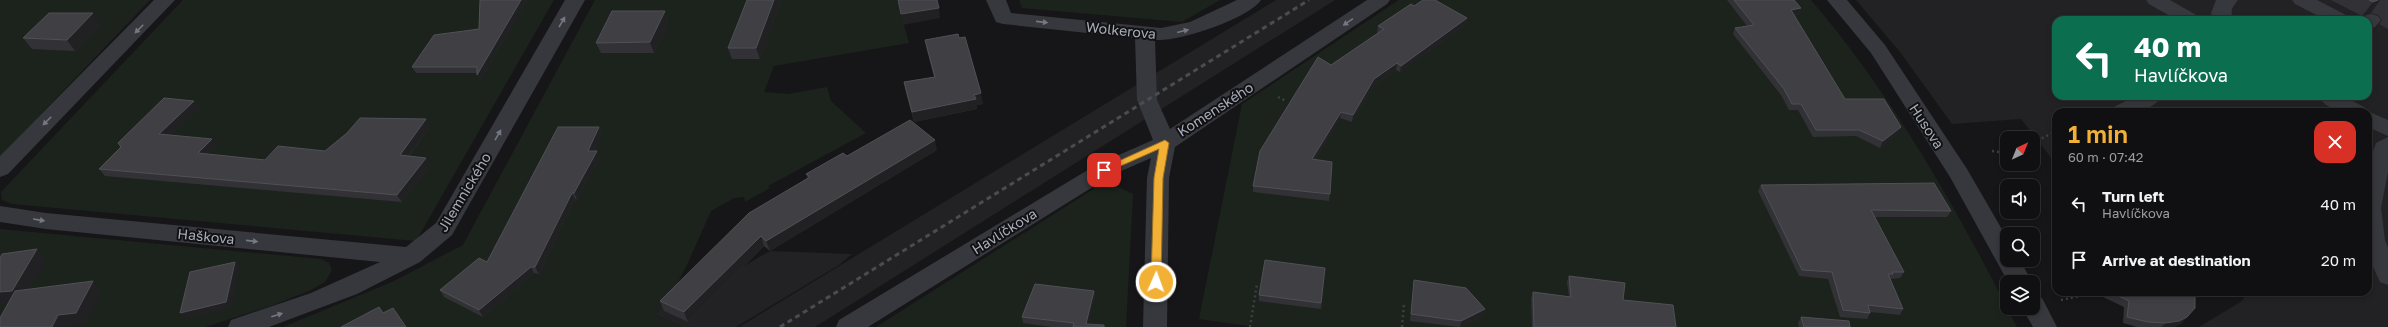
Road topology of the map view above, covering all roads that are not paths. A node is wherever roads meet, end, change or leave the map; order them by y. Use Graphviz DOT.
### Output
graph roads {
  1 [pos="165,0"];
  2 [pos="575,0"];
  3 [pos="996,0"];
  4 [pos="1251,0"];
  5 [pos="1380,0"];
  6 [pos="1836,0"];
  7 [pos="2156,0"];
  8 [pos="2228,0"];
  9 [pos="2302,0"];
  10 [pos="2184,16"];
  11 [pos="2222,16"];
  12 [pos="2333,16"];
  13 [pos="1145,33"];
  14 [pos="2144,100"];
  15 [pos="2335,100"];
  16 [pos="2130,108"];
  17 [pos="2350,108"];
  18 [pos="2372,120"];
  19 [pos="2388,129"];
  20 [pos="1165,143"];
  21 [pos="2388,144"];
  22 [pos="0,169"];
  23 [pos="2372,196"];
  24 [pos="0,214"];
  25 [pos="2372,229"];
  26 [pos="2000,247"];
  27 [pos="412,256"];
  28 [pos="2388,276"];
  29 [pos="2044,304"];
  30 [pos="240,327"];
  31 [pos="848,327"];
  32 [pos="1154,327"];
  33 [pos="2045,327"];
  1 -- 22 [label="street, one-way"];
  27 -- 2 [label="street, Jilemnického, one-way"];
  3 -- 13 [label="street, Wolkerova, one-way"];
  13 -- 4 [label="street, Wolkerova, one-way"];
  5 -- 20 [label="street, Komenského, one-way"];
  6 -- 26 [label="street, Husova"];
  7 -- 10 [label="street"];
  8 -- 11 [label="street"];
  9 -- 12 [label="street"];
  13 -- 20 [label="street"];
  14 -- 16 [label="street"];
  15 -- 17 [label="street"];
  18 -- 19 [label="street"];
  20 -- 31 [label="street, Havlíčkova"];
  20 -- 32 [label="street, Komenského"];
  21 -- 23 [label="street"];
  24 -- 27 [label="street, Haškova, one-way"];
  25 -- 28 [label="street"];
  30 -- 27 [label="street, Jilemnického, one-way"];
  29 -- 33 [label="street"];
}
